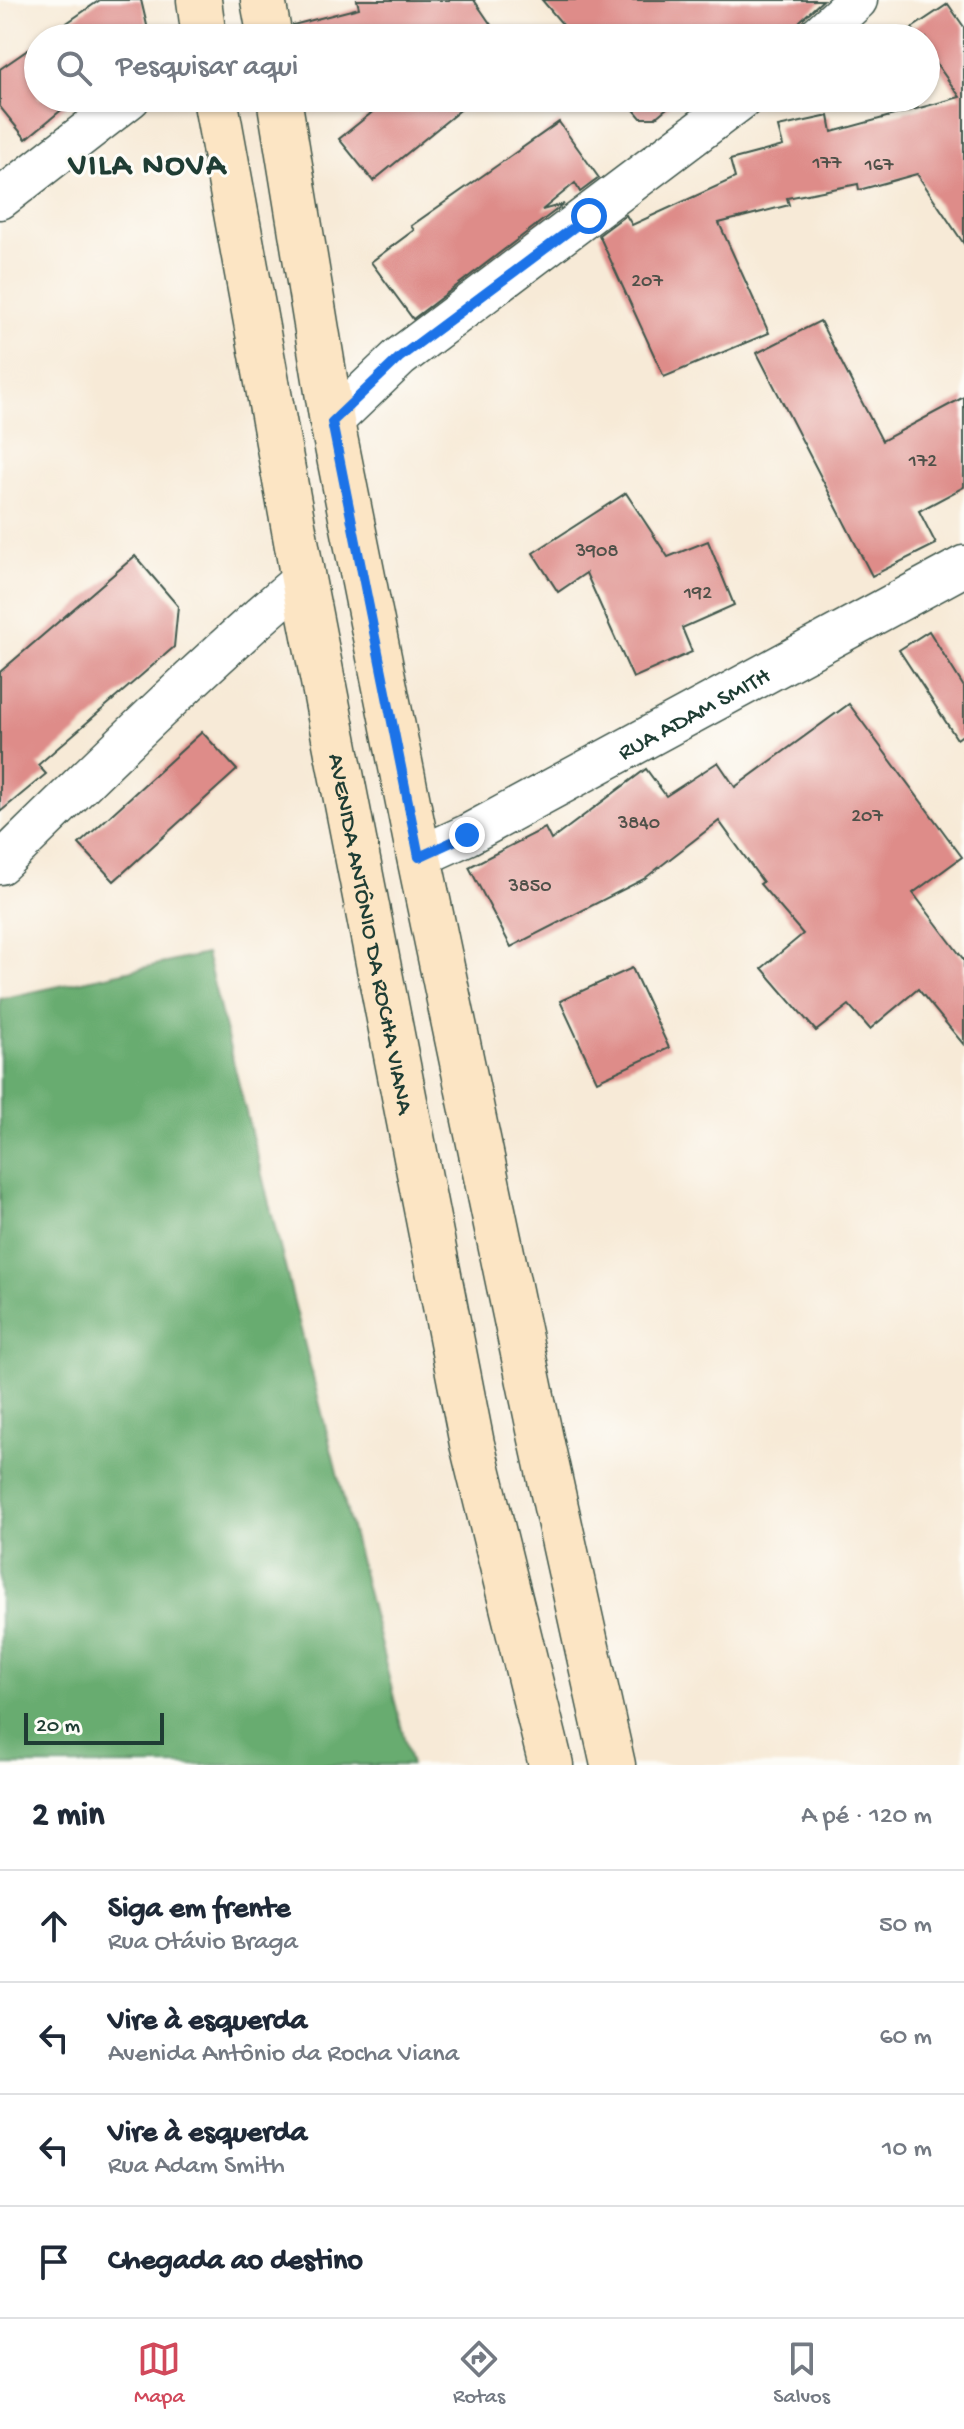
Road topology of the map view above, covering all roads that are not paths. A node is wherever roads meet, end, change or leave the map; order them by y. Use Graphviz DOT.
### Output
graph roads {
  1 [pos="263,0"];
  2 [pos="857,0"];
  3 [pos="267,24"];
  4 [pos="831,24"];
  5 [pos="112,112"];
  6 [pos="218,112"];
  7 [pos="281,112"];
  8 [pos="724,112"];
  9 [pos="0,199"];
  10 [pos="332,422"];
  11 [pos="964,566"];
  12 [pos="303,579"];
  13 [pos="419,857"];
  14 [pos="0,864"];
  15 [pos="551,1765"];
  16 [pos="613,1765"];
  1 -- 3 [label="main road"];
  2 -- 4 [label="street"];
  5 -- 9 [label="street"];
  6 -- 12 [label="main road, AVENIDA ANTÔNIO DA ROCHA VIANA"];
  7 -- 10 [label="main road"];
  8 -- 10 [label="street"];
  10 -- 13 [label="main road"];
  11 -- 13 [label="street, RUA ADAM SMITH"];
  12 -- 14 [label="street"];
  12 -- 15 [label="main road, AVENIDA ANTÔNIO DA ROCHA VIANA"];
  13 -- 16 [label="main road"];
}
